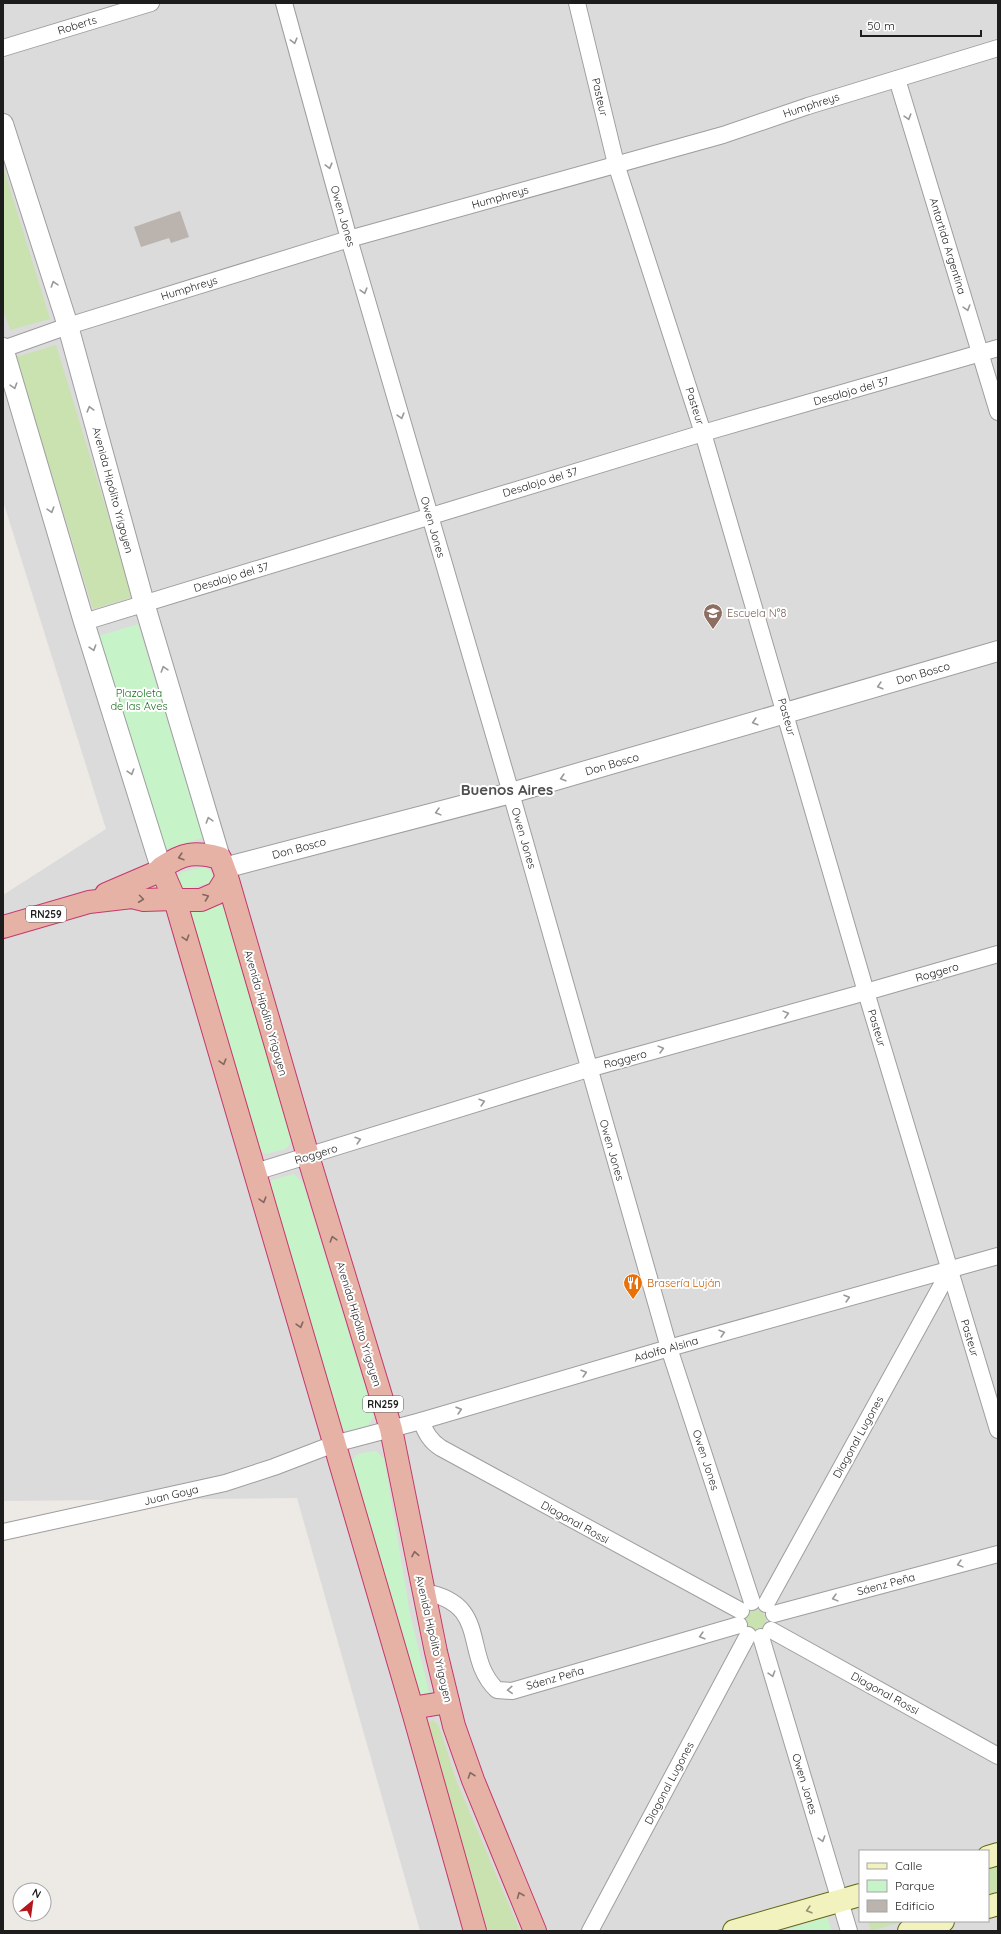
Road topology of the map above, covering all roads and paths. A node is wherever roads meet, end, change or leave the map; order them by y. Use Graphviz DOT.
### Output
graph roads {
  1 [pos="150,3"];
  2 [pos="284,3"];
  3 [pos="577,3"];
  4 [pos="3,48"];
  5 [pos="998,48"];
  6 [pos="897,79"];
  7 [pos="3,124"];
  8 [pos="616,164"];
  9 [pos="349,239"];
  10 [pos="68,326"];
  11 [pos="998,348"];
  12 [pos="3,349"];
  13 [pos="981,354"];
  14 [pos="998,412"];
  15 [pos="703,433"];
  16 [pos="430,516"];
  17 [pos="144,604"];
  18 [pos="84,622"];
  19 [pos="998,651"];
  20 [pos="786,713"];
  21 [pos="511,793"];
  22 [pos="224,868"];
  23 [pos="162,869"];
  24 [pos="174,900"];
  25 [pos="89,902"];
  26 [pos="3,927"];
  27 [pos="998,954"];
  28 [pos="866,992"];
  29 [pos="588,1069"];
  30 [pos="308,1156"];
  31 [pos="255,1172"];
  32 [pos="998,1256"];
  33 [pos="950,1270"];
  34 [pos="669,1348"];
  35 [pos="421,1420"];
  36 [pos="391,1429"];
  37 [pos="998,1430"];
  38 [pos="334,1444"];
  39 [pos="3,1532"];
  40 [pos="998,1554"];
  41 [pos="423,1592"];
  42 [pos="757,1620"];
  43 [pos="448,1702"];
  44 [pos="412,1708"];
  45 [pos="998,1756"];
  46 [pos="851,1898"];
  47 [pos="939,1922"];
  48 [pos="475,1931"];
  49 [pos="535,1931"];
  50 [pos="590,1931"];
  51 [pos="734,1931"];
  52 [pos="849,1931"];
  53 [pos="909,1931"];
  1 -- 4 [label="street, Roberts"];
  2 -- 9 [label="street, Owen Jones, one-way"];
  3 -- 8 [label="street, Pasteur"];
  5 -- 6 [label="street, Humphreys"];
  6 -- 8 [label="street, Humphreys"];
  6 -- 13 [label="street, Antartida Argentina, one-way"];
  10 -- 7 [label="street, Avenida Hipólito Yrigoyen, one-way"];
  8 -- 9 [label="street, Humphreys"];
  8 -- 15 [label="street, Pasteur"];
  9 -- 10 [label="street, Humphreys"];
  9 -- 16 [label="street, Owen Jones, one-way"];
  10 -- 12 [label="street, Humphreys"];
  17 -- 10 [label="street, Avenida Hipólito Yrigoyen, one-way"];
  11 -- 13 [label="street, Desalojo del 37"];
  12 -- 18 [label="street, one-way"];
  13 -- 14 [label="street, Antartida Argentina"];
  13 -- 15 [label="street, Desalojo del 37"];
  15 -- 16 [label="street, Desalojo del 37"];
  15 -- 20 [label="street, Pasteur"];
  16 -- 17 [label="street, Desalojo del 37"];
  16 -- 21 [label="street, Owen Jones"];
  17 -- 18 [label="street, Desalojo del 37"];
  22 -- 17 [label="street, Avenida Hipólito Yrigoyen, one-way"];
  18 -- 23 [label="street, one-way"];
  19 -- 20 [label="street, Don Bosco, one-way"];
  20 -- 21 [label="street, Don Bosco, one-way"];
  20 -- 28 [label="street, Pasteur"];
  21 -- 22 [label="street, Don Bosco, one-way"];
  21 -- 29 [label="street, Owen Jones"];
  22 -- 23 [label="highway, RN259, one-way"];
  24 -- 22 [label="highway, RN259, one-way"];
  22 -- 30 [label="highway, Avenida Hipólito Yrigoyen / RN259"];
  23 -- 24 [label="highway"];
  23 -- 25 [label="highway, RN259"];
  25 -- 24 [label="highway, RN259, one-way"];
  24 -- 31 [label="highway, one-way"];
  25 -- 26 [label="highway, RN259"];
  27 -- 28 [label="street, Roggero"];
  29 -- 28 [label="street, Roggero, one-way"];
  28 -- 33 [label="street, Pasteur"];
  30 -- 29 [label="street, Roggero, one-way"];
  29 -- 34 [label="street, Owen Jones"];
  30 -- 31 [label="street, Roggero"];
  36 -- 30 [label="highway, Avenida Hipólito Yrigoyen / RN259, one-way"];
  31 -- 38 [label="highway, one-way"];
  32 -- 33 [label="street, Adolfo Alsina"];
  34 -- 33 [label="street, Adolfo Alsina, one-way"];
  33 -- 37 [label="street, Pasteur"];
  33 -- 42 [label="street, Diagonal Lugones"];
  35 -- 34 [label="street, Adolfo Alsina, one-way"];
  34 -- 42 [label="street, Owen Jones"];
  35 -- 36 [label="street, Adolfo Alsina"];
  35 -- 42 [label="street, Diagonal Rossi"];
  36 -- 38 [label="street, Adolfo Alsina"];
  41 -- 36 [label="highway, Avenida Hipólito Yrigoyen / RN259, one-way"];
  38 -- 39 [label="street, Juan Goya"];
  38 -- 44 [label="highway"];
  40 -- 42 [label="street, Sáenz Peña, one-way"];
  42 -- 41 [label="street, Sáenz Peña, one-way"];
  41 -- 43 [label="highway, Avenida Hipólito Yrigoyen / RN259"];
  42 -- 45 [label="street, Diagonal Rossi"];
  42 -- 46 [label="street, Owen Jones, one-way"];
  42 -- 50 [label="street, Diagonal Lugones"];
  43 -- 44 [label="highway"];
  49 -- 43 [label="highway, Avenida Hipólito Yrigoyen / RN259, one-way"];
  44 -- 48 [label="highway"];
  46 -- 51 [label="main road, one-way"];
  46 -- 52 [label="street, Owen Jones"];
  47 -- 53 [label="main road"];
}
